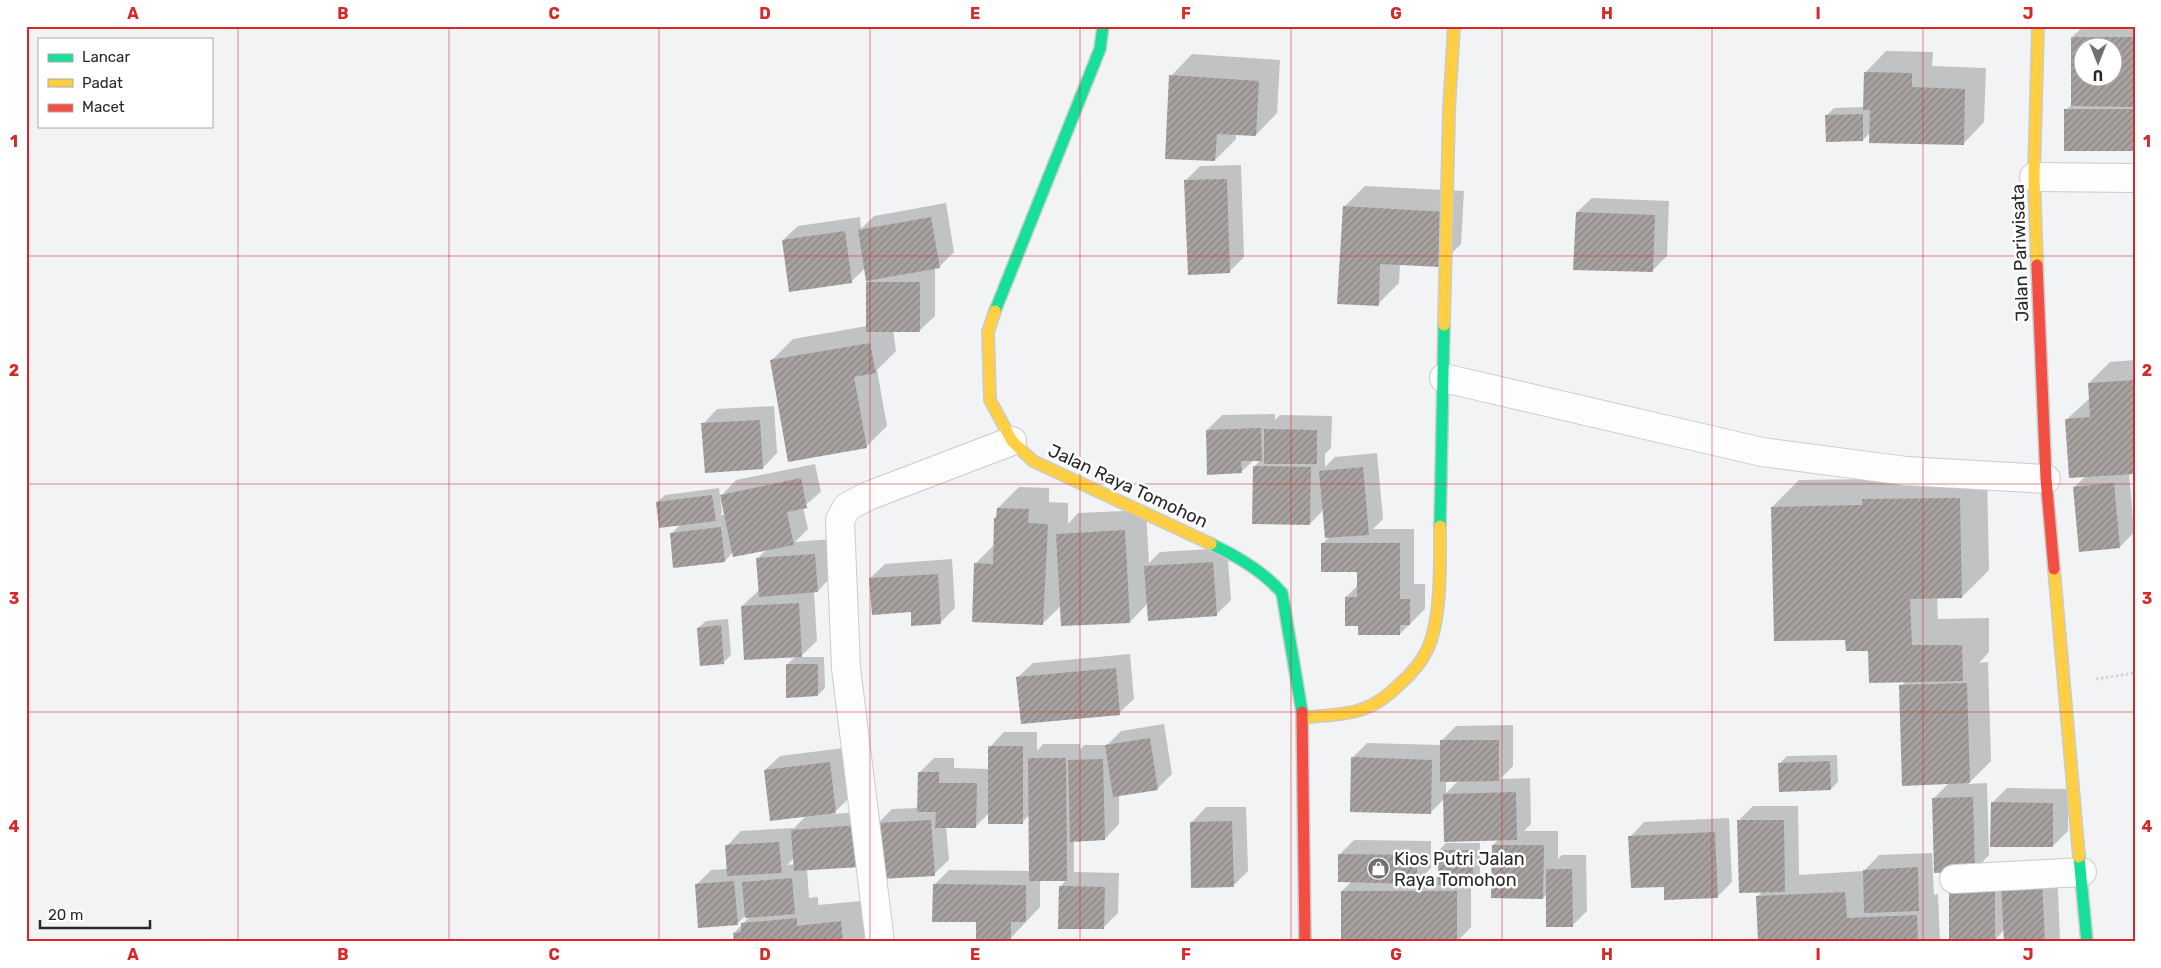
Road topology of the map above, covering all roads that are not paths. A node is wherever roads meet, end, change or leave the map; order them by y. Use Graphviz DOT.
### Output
graph roads {
  1 [pos="1103,26"];
  2 [pos="1454,26"];
  3 [pos="2038,26"];
  4 [pos="2034,177"];
  5 [pos="2135,178"];
  6 [pos="1444,378"];
  7 [pos="1012,441"];
  8 [pos="2046,479"];
  9 [pos="1303,718"];
  10 [pos="2082,872"];
  11 [pos="1954,879"];
  12 [pos="880,942"];
  13 [pos="1305,942"];
  14 [pos="2087,942"];
  1 -- 7 [label="main road, Jalan Raya Tomohon"];
  2 -- 6 [label="main road"];
  3 -- 4 [label="main road, Jalan Pariwisata"];
  4 -- 5 [label="street"];
  4 -- 8 [label="main road, Jalan Pariwisata"];
  6 -- 8 [label="street"];
  6 -- 9 [label="main road"];
  7 -- 9 [label="main road, Jalan Raya Tomohon"];
  7 -- 12 [label="street"];
  8 -- 10 [label="main road, Jalan Pariwisata"];
  9 -- 13 [label="main road, Jalan Raya Tomohon"];
  10 -- 11 [label="street"];
  10 -- 14 [label="main road, Jalan Pariwisata"];
}
